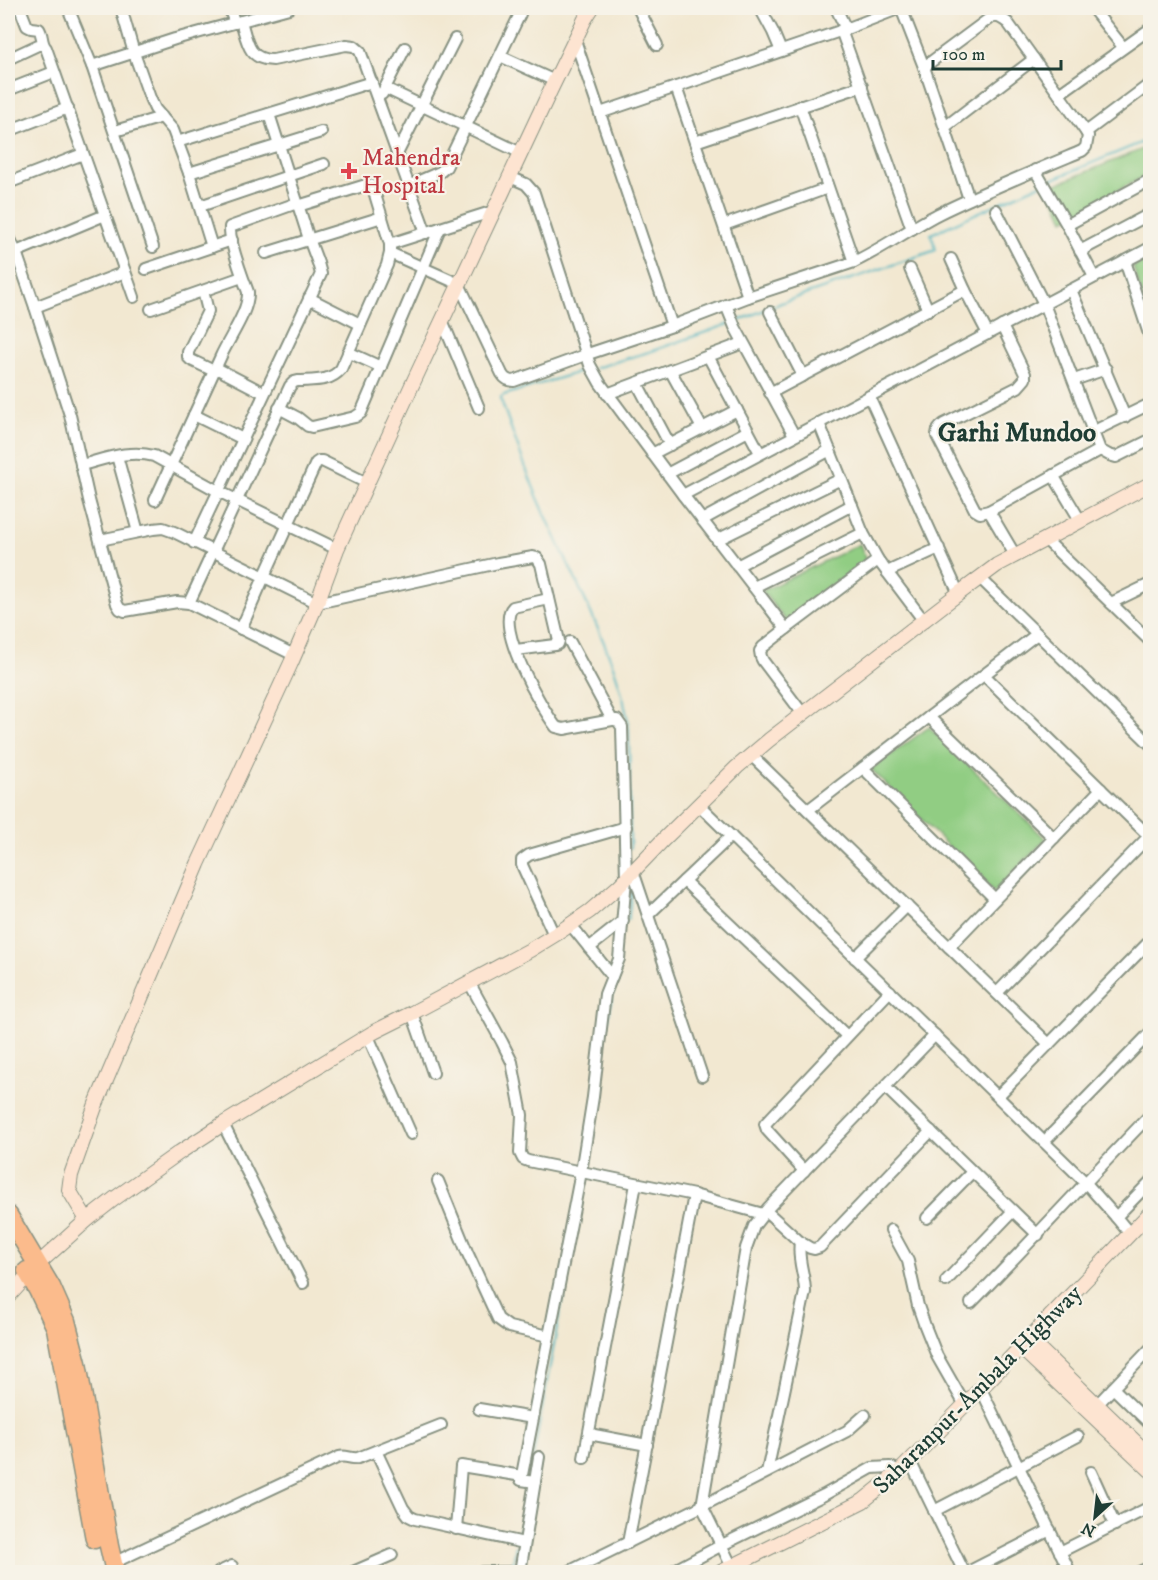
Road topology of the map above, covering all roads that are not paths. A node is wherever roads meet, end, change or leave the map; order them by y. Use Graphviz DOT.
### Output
graph roads {
  1 [pos="20,8"];
  2 [pos="68,8"];
  3 [pos="121,8"];
  4 [pos="229,8"];
  5 [pos="289,8"];
  6 [pos="638,8"];
  7 [pos="760,8"];
  8 [pos="836,8"];
  9 [pos="900,8"];
  10 [pos="1092,8"];
  11 [pos="586,11"];
  12 [pos="520,14"];
  13 [pos="238,22"];
  14 [pos="1150,28"];
  15 [pos="843,29"];
  16 [pos="456,39"];
  17 [pos="575,40"];
  18 [pos="43,45"];
  19 [pos="657,45"];
  20 [pos="1123,47"];
  21 [pos="405,48"];
  22 [pos="781,51"];
  23 [pos="134,53"];
  24 [pos="500,56"];
  25 [pos="8,59"];
  26 [pos="1034,59"];
  27 [pos="92,66"];
  28 [pos="924,67"];
  29 [pos="54,72"];
  30 [pos="555,81"];
  31 [pos="372,82"];
  32 [pos="1150,84"];
  33 [pos="862,86"];
  34 [pos="676,87"];
  35 [pos="385,88"];
  36 [pos="8,90"];
  37 [pos="1059,94"];
  38 [pos="379,102"];
  39 [pos="421,106"];
  40 [pos="800,106"];
  41 [pos="68,108"];
  42 [pos="600,113"];
  43 [pos="269,114"];
  44 [pos="162,117"];
  45 [pos="466,127"];
  46 [pos="945,127"];
  47 [pos="8,131"];
  48 [pos="115,131"];
  49 [pos="321,132"];
  50 [pos="1086,132"];
  51 [pos="177,142"];
  52 [pos="695,142"];
  53 [pos="278,146"];
  54 [pos="83,153"];
  55 [pos="521,153"];
  56 [pos="397,154"];
  57 [pos="324,164"];
  58 [pos="189,173"];
  59 [pos="288,176"];
  60 [pos="510,177"];
  61 [pos="1040,179"];
  62 [pos="1150,180"];
  63 [pos="8,183"];
  64 [pos="408,186"];
  65 [pos="828,188"];
  66 [pos="969,199"];
  67 [pos="298,205"];
  68 [pos="200,206"];
  69 [pos="996,210"];
  70 [pos="494,212"];
  71 [pos="1150,214"];
  72 [pos="105,215"];
  73 [pos="382,217"];
  74 [pos="723,225"];
  75 [pos="1067,225"];
  76 [pos="440,228"];
  77 [pos="912,229"];
  78 [pos="426,233"];
  79 [pos="8,235"];
  80 [pos="309,239"];
  81 [pos="232,240"];
  82 [pos="153,247"];
  83 [pos="212,247"];
  84 [pos="1150,248"];
  85 [pos="390,249"];
  86 [pos="1080,251"];
  87 [pos="16,252"];
  88 [pos="266,253"];
  89 [pos="951,259"];
  90 [pos="1125,261"];
  91 [pos="854,262"];
  92 [pos="423,268"];
  93 [pos="147,269"];
  94 [pos="910,269"];
  95 [pos="125,272"];
  96 [pos="242,277"];
  97 [pos="1094,277"];
  98 [pos="459,284"];
  99 [pos="965,290"];
  100 [pos="1071,290"];
  101 [pos="203,291"];
  102 [pos="134,297"];
  103 [pos="748,297"];
  104 [pos="309,298"];
  105 [pos="1044,304"];
  106 [pos="726,305"];
  107 [pos="35,307"];
  108 [pos="151,309"];
  109 [pos="928,309"];
  110 [pos="770,312"];
  111 [pos="442,320"];
  112 [pos="360,324"];
  113 [pos="672,326"];
  114 [pos="1002,326"];
  115 [pos="988,334"];
  116 [pos="1150,337"];
  117 [pos="743,343"];
  118 [pos="348,352"];
  119 [pos="708,356"];
  120 [pos="591,364"];
  121 [pos="381,367"];
  122 [pos="215,369"];
  123 [pos="1106,369"];
  124 [pos="670,370"];
  125 [pos="803,376"];
  126 [pos="1074,381"];
  127 [pos="637,382"];
  128 [pos="264,393"];
  129 [pos="607,393"];
  130 [pos="770,393"];
  131 [pos="869,396"];
  132 [pos="1150,404"];
  133 [pos="279,408"];
  134 [pos="479,408"];
  135 [pos="737,410"];
  136 [pos="194,415"];
  137 [pos="1125,417"];
  138 [pos="819,423"];
  139 [pos="702,428"];
  140 [pos="748,431"];
  141 [pos="1094,431"];
  142 [pos="794,435"];
  143 [pos="243,439"];
  144 [pos="1150,440"];
  145 [pos="670,445"];
  146 [pos="830,450"];
  147 [pos="1100,450"];
  148 [pos="760,453"];
  149 [pos="652,454"];
  150 [pos="117,456"];
  151 [pos="81,465"];
  152 [pos="171,467"];
  153 [pos="667,474"];
  154 [pos="1053,475"];
  155 [pos="841,479"];
  156 [pos="367,483"];
  157 [pos="1150,484"];
  158 [pos="218,492"];
  159 [pos="683,495"];
  160 [pos="155,500"];
  161 [pos="236,500"];
  162 [pos="852,505"];
  163 [pos="989,511"];
  164 [pos="702,520"];
  165 [pos="1080,520"];
  166 [pos="288,524"];
  167 [pos="138,532"];
  168 [pos="863,533"];
  169 [pos="1045,539"];
  170 [pos="100,540"];
  171 [pos="717,540"];
  172 [pos="194,543"];
  173 [pos="939,548"];
  174 [pos="338,549"];
  175 [pos="212,552"];
  176 [pos="1015,555"];
  177 [pos="878,560"];
  178 [pos="737,566"];
  179 [pos="887,572"];
  180 [pos="264,577"];
  181 [pos="980,578"];
  182 [pos="1150,584"];
  183 [pos="753,587"];
  184 [pos="959,594"];
  185 [pos="549,598"];
  186 [pos="189,603"];
  187 [pos="317,603"];
  188 [pos="1111,603"];
  189 [pos="924,621"];
  190 [pos="241,629"];
  191 [pos="786,629"];
  192 [pos="1037,634"];
  193 [pos="1150,641"];
  194 [pos="570,642"];
  195 [pos="516,650"];
  196 [pos="294,655"];
  197 [pos="984,675"];
  198 [pos="803,714"];
  199 [pos="929,717"];
  200 [pos="612,720"];
  201 [pos="1150,744"];
  202 [pos="751,755"];
  203 [pos="863,768"];
  204 [pos="1101,789"];
  205 [pos="699,805"];
  206 [pos="808,810"];
  207 [pos="626,827"];
  208 [pos="1150,836"];
  209 [pos="731,837"];
  210 [pos="1054,838"];
  211 [pos="630,875"];
  212 [pos="684,881"];
  213 [pos="995,898"];
  214 [pos="907,906"];
  215 [pos="648,915"];
  216 [pos="622,921"];
  217 [pos="570,924"];
  218 [pos="554,935"];
  219 [pos="1150,941"];
  220 [pos="949,947"];
  221 [pos="589,948"];
  222 [pos="855,958"];
  223 [pos="612,976"];
  224 [pos="469,982"];
  225 [pos="890,991"];
  226 [pos="997,993"];
  227 [pos="412,1013"];
  228 [pos="1150,1033"];
  229 [pos="935,1035"];
  230 [pos="368,1036"];
  231 [pos="847,1036"];
  232 [pos="1049,1044"];
  233 [pos="433,1072"];
  234 [pos="702,1076"];
  235 [pos="885,1087"];
  236 [pos="998,1096"];
  237 [pos="1150,1115"];
  238 [pos="223,1124"];
  239 [pos="931,1131"];
  240 [pos="411,1134"];
  241 [pos="1044,1142"];
  242 [pos="804,1171"];
  243 [pos="972,1172"];
  244 [pos="585,1173"];
  245 [pos="438,1181"];
  246 [pos="1085,1182"];
  247 [pos="1150,1182"];
  248 [pos="636,1184"];
  249 [pos="694,1195"];
  250 [pos="1013,1211"];
  251 [pos="765,1212"];
  252 [pos="1150,1213"];
  253 [pos="8,1215"];
  254 [pos="1116,1217"];
  255 [pos="927,1218"];
  256 [pos="87,1220"];
  257 [pos="891,1230"];
  258 [pos="1130,1234"];
  259 [pos="1038,1235"];
  260 [pos="8,1238"];
  261 [pos="800,1242"];
  262 [pos="33,1269"];
  263 [pos="946,1281"];
  264 [pos="303,1283"];
  265 [pos="8,1297"];
  266 [pos="970,1303"];
  267 [pos="549,1336"];
  268 [pos="1025,1343"];
  269 [pos="1150,1348"];
  270 [pos="1113,1388"];
  271 [pos="981,1389"];
  272 [pos="965,1405"];
  273 [pos="479,1409"];
  274 [pos="1094,1409"];
  275 [pos="865,1415"];
  276 [pos="533,1419"];
  277 [pos="1150,1424"];
  278 [pos="441,1425"];
  279 [pos="589,1434"];
  280 [pos="1078,1436"];
  281 [pos="647,1445"];
  282 [pos="376,1451"];
  283 [pos="1150,1456"];
  284 [pos="539,1457"];
  285 [pos="584,1458"];
  286 [pos="905,1466"];
  287 [pos="1020,1467"];
  288 [pos="1150,1470"];
  289 [pos="767,1472"];
  290 [pos="1091,1472"];
  291 [pos="529,1480"];
  292 [pos="702,1506"];
  293 [pos="1150,1507"];
  294 [pos="934,1511"];
  295 [pos="1114,1525"];
  296 [pos="456,1529"];
  297 [pos="1050,1530"];
  298 [pos="519,1542"];
  299 [pos="628,1543"];
  300 [pos="722,1545"];
  301 [pos="1060,1552"];
  302 [pos="392,1555"];
  303 [pos="232,1566"];
  304 [pos="1150,1567"];
  305 [pos="110,1569"];
  306 [pos="726,1570"];
  307 [pos="219,1572"];
  308 [pos="353,1572"];
  309 [pos="482,1572"];
  310 [pos="516,1572"];
  311 [pos="568,1572"];
  312 [pos="670,1572"];
  313 [pos="966,1572"];
  314 [pos="1070,1572"];
  315 [pos="1139,1572"];
  1 -- 18 [label="street"];
  2 -- 27 [label="street"];
  3 -- 23 [label="street"];
  4 -- 13 [label="street"];
  5 -- 13 [label="street"];
  6 -- 19 [label="street"];
  7 -- 22 [label="street"];
  8 -- 15 [label="street"];
  9 -- 15 [label="street"];
  9 -- 28 [label="street"];
  10 -- 20 [label="street"];
  11 -- 17 [label="street"];
  12 -- 24 [label="street"];
  13 -- 23 [label="street"];
  13 -- 31 [label="street"];
  14 -- 20 [label="street"];
  15 -- 22 [label="street"];
  15 -- 33 [label="street"];
  16 -- 39 [label="street"];
  17 -- 30 [label="street"];
  17 -- 42 [label="street"];
  18 -- 25 [label="street"];
  18 -- 29 [label="street"];
  20 -- 37 [label="street"];
  21 -- 35 [label="street"];
  22 -- 34 [label="street"];
  23 -- 27 [label="street"];
  23 -- 44 [label="street"];
  24 -- 30 [label="street"];
  24 -- 45 [label="street"];
  26 -- 28 [label="street"];
  26 -- 37 [label="street"];
  26 -- 46 [label="street"];
  27 -- 48 [label="street"];
  28 -- 46 [label="street"];
  29 -- 36 [label="street"];
  29 -- 41 [label="street"];
  30 -- 55 [label="street"];
  31 -- 38 [label="street"];
  31 -- 43 [label="street"];
  32 -- 50 [label="street"];
  33 -- 40 [label="street"];
  33 -- 77 [label="street"];
  34 -- 42 [label="street"];
  34 -- 52 [label="street"];
  35 -- 38 [label="street"];
  35 -- 39 [label="street"];
  37 -- 50 [label="street"];
  38 -- 56 [label="street"];
  39 -- 45 [label="street"];
  39 -- 56 [label="street"];
  40 -- 52 [label="street"];
  40 -- 65 [label="street"];
  41 -- 47 [label="street"];
  41 -- 54 [label="street"];
  42 -- 113 [label="street"];
  43 -- 51 [label="street"];
  43 -- 53 [label="street"];
  44 -- 48 [label="street"];
  44 -- 51 [label="street"];
  45 -- 55 [label="street"];
  45 -- 64 [label="street"];
  46 -- 66 [label="street"];
  48 -- 82 [label="street"];
  49 -- 53 [label="street"];
  50 -- 61 [label="street"];
  51 -- 58 [label="street"];
  52 -- 74 [label="street"];
  53 -- 58 [label="street"];
  53 -- 59 [label="street"];
  54 -- 63 [label="street"];
  54 -- 72 [label="street"];
  55 -- 60 [label="street"];
  56 -- 64 [label="street"];
  57 -- 59 [label="street"];
  58 -- 68 [label="street"];
  59 -- 67 [label="street"];
  59 -- 68 [label="street"];
  60 -- 70 [label="street"];
  60 -- 120 [label="street"];
  61 -- 66 [label="street"];
  61 -- 75 [label="street"];
  62 -- 75 [label="street"];
  64 -- 78 [label="street"];
  65 -- 74 [label="street"];
  65 -- 91 [label="street"];
  66 -- 77 [label="street"];
  67 -- 73 [label="street"];
  67 -- 80 [label="street"];
  67 -- 81 [label="street"];
  68 -- 83 [label="street"];
  69 -- 105 [label="street"];
  70 -- 76 [label="street"];
  70 -- 98 [label="street"];
  71 -- 86 [label="street"];
  72 -- 87 [label="street"];
  72 -- 95 [label="street"];
  73 -- 80 [label="street"];
  73 -- 85 [label="street"];
  74 -- 103 [label="street"];
  75 -- 86 [label="street"];
  76 -- 78 [label="street"];
  76 -- 92 [label="street"];
  77 -- 91 [label="street"];
  78 -- 85 [label="street"];
  79 -- 87 [label="street"];
  80 -- 88 [label="street"];
  80 -- 104 [label="street"];
  81 -- 83 [label="street"];
  81 -- 96 [label="street"];
  83 -- 93 [label="street"];
  84 -- 90 [label="street"];
  85 -- 92 [label="street"];
  85 -- 112 [label="street"];
  86 -- 97 [label="street"];
  87 -- 107 [label="street"];
  89 -- 99 [label="street"];
  90 -- 97 [label="street"];
  90 -- 116 [label="street"];
  91 -- 103 [label="street"];
  92 -- 98 [label="street"];
  92 -- 121 [label="street"];
  94 -- 109 [label="street"];
  95 -- 102 [label="street"];
  95 -- 107 [label="street"];
  96 -- 101 [label="street"];
  96 -- 122 [label="street"];
  97 -- 100 [label="street"];
  98 -- 111 [label="street"];
  98 -- 120 [label="street"];
  99 -- 109 [label="street"];
  99 -- 115 [label="street"];
  100 -- 105 [label="street"];
  100 -- 123 [label="street"];
  101 -- 108 [label="street"];
  101 -- 122 [label="street"];
  103 -- 106 [label="street"];
  104 -- 112 [label="street"];
  104 -- 128 [label="street"];
  105 -- 114 [label="street"];
  105 -- 126 [label="street"];
  106 -- 113 [label="street"];
  106 -- 117 [label="street"];
  107 -- 151 [label="street"];
  109 -- 125 [label="street"];
  110 -- 125 [label="street"];
  111 -- 134 [label="street"];
  111 -- 156 [label="street"];
  112 -- 118 [label="street"];
  113 -- 120 [label="street"];
  114 -- 115 [label="street"];
  114 -- 163 [label="street"];
  115 -- 131 [label="street"];
  117 -- 119 [label="street"];
  117 -- 130 [label="street"];
  118 -- 121 [label="street"];
  118 -- 133 [label="street"];
  119 -- 124 [label="street"];
  119 -- 135 [label="street"];
  120 -- 129 [label="street"];
  121 -- 133 [label="street"];
  122 -- 128 [label="street"];
  122 -- 136 [label="street"];
  123 -- 126 [label="street"];
  123 -- 137 [label="street"];
  124 -- 127 [label="street"];
  124 -- 139 [label="street"];
  125 -- 130 [label="street"];
  126 -- 141 [label="street"];
  127 -- 129 [label="street"];
  127 -- 145 [label="street"];
  128 -- 143 [label="street"];
  129 -- 149 [label="street"];
  130 -- 142 [label="street"];
  131 -- 138 [label="street"];
  131 -- 173 [label="street"];
  132 -- 137 [label="street"];
  133 -- 161 [label="street"];
  135 -- 139 [label="street"];
  135 -- 140 [label="street"];
  136 -- 143 [label="street"];
  136 -- 152 [label="street"];
  137 -- 141 [label="street"];
  138 -- 142 [label="street"];
  138 -- 146 [label="street"];
  139 -- 145 [label="street"];
  140 -- 148 [label="street"];
  140 -- 153 [label="street"];
  141 -- 147 [label="street"];
  142 -- 148 [label="street"];
  143 -- 158 [label="street"];
  144 -- 147 [label="street"];
  145 -- 149 [label="street"];
  146 -- 155 [label="street"];
  146 -- 164 [label="street"];
  147 -- 154 [label="street"];
  148 -- 159 [label="street"];
  149 -- 153 [label="street"];
  150 -- 151 [label="street"];
  150 -- 152 [label="street"];
  150 -- 167 [label="street"];
  151 -- 170 [label="street"];
  152 -- 158 [label="street"];
  152 -- 160 [label="street"];
  153 -- 159 [label="street"];
  154 -- 163 [label="street"];
  154 -- 165 [label="street"];
  155 -- 162 [label="street"];
  155 -- 171 [label="street"];
  156 -- 166 [label="street"];
  156 -- 174 [label="street"];
  157 -- 165 [label="street"];
  158 -- 161 [label="street"];
  158 -- 172 [label="street"];
  159 -- 164 [label="street"];
  161 -- 166 [label="street"];
  161 -- 175 [label="street"];
  162 -- 168 [label="street"];
  162 -- 178 [label="street"];
  163 -- 176 [label="street"];
  164 -- 171 [label="street"];
  165 -- 169 [label="street"];
  166 -- 174 [label="street"];
  166 -- 180 [label="street"];
  167 -- 170 [label="street"];
  167 -- 172 [label="street"];
  168 -- 177 [label="street"];
  168 -- 183 [label="street"];
  169 -- 176 [label="street"];
  169 -- 188 [label="street"];
  170 -- 186 [label="street"];
  171 -- 178 [label="street"];
  172 -- 175 [label="street"];
  173 -- 179 [label="street"];
  173 -- 184 [label="street"];
  174 -- 187 [label="street"];
  175 -- 180 [label="street"];
  175 -- 186 [label="street"];
  176 -- 181 [label="street"];
  177 -- 179 [label="street"];
  177 -- 191 [label="street"];
  178 -- 183 [label="street"];
  179 -- 189 [label="street"];
  180 -- 187 [label="street"];
  180 -- 190 [label="street"];
  181 -- 184 [label="street"];
  181 -- 192 [label="street"];
  182 -- 188 [label="street"];
  183 -- 191 [label="street"];
  184 -- 189 [label="street"];
  185 -- 187 [label="street"];
  185 -- 195 [label="street"];
  185 -- 195 [label="street"];
  186 -- 190 [label="street"];
  187 -- 196 [label="street"];
  188 -- 193 [label="street"];
  189 -- 198 [label="street"];
  190 -- 196 [label="street"];
  191 -- 198 [label="street"];
  192 -- 197 [label="street"];
  192 -- 201 [label="street"];
  194 -- 200 [label="street"];
  195 -- 200 [label="street"];
  196 -- 256 [label="street"];
  197 -- 199 [label="street"];
  197 -- 204 [label="street"];
  198 -- 202 [label="street"];
  199 -- 203 [label="street"];
  199 -- 210 [label="street"];
  200 -- 207 [label="street"];
  202 -- 205 [label="street"];
  202 -- 206 [label="street"];
  203 -- 206 [label="street"];
  203 -- 213 [label="street"];
  204 -- 208 [label="street"];
  204 -- 210 [label="street"];
  205 -- 209 [label="street"];
  205 -- 211 [label="street"];
  206 -- 214 [label="street"];
  207 -- 211 [label="street"];
  207 -- 218 [label="street"];
  208 -- 226 [label="street"];
  209 -- 212 [label="street"];
  209 -- 222 [label="street"];
  210 -- 213 [label="street"];
  211 -- 215 [label="street"];
  211 -- 216 [label="street"];
  211 -- 217 [label="street"];
  212 -- 215 [label="street"];
  212 -- 231 [label="street"];
  213 -- 220 [label="street"];
  214 -- 220 [label="street"];
  214 -- 222 [label="street"];
  215 -- 234 [label="street"];
  216 -- 221 [label="street"];
  216 -- 223 [label="street"];
  217 -- 218 [label="street"];
  217 -- 221 [label="street"];
  218 -- 224 [label="street"];
  219 -- 232 [label="street"];
  220 -- 226 [label="street"];
  221 -- 223 [label="street"];
  222 -- 225 [label="street"];
  223 -- 244 [label="street"];
  224 -- 227 [label="street"];
  224 -- 244 [label="street"];
  225 -- 229 [label="street"];
  225 -- 231 [label="street"];
  226 -- 232 [label="street"];
  227 -- 230 [label="street"];
  227 -- 233 [label="street"];
  228 -- 241 [label="street"];
  229 -- 235 [label="street"];
  229 -- 236 [label="street"];
  230 -- 238 [label="street"];
  230 -- 240 [label="street"];
  231 -- 242 [label="street"];
  232 -- 236 [label="street"];
  235 -- 239 [label="street"];
  235 -- 242 [label="street"];
  236 -- 241 [label="street"];
  237 -- 246 [label="street"];
  238 -- 256 [label="street"];
  238 -- 264 [label="street"];
  239 -- 243 [label="street"];
  239 -- 261 [label="street"];
  241 -- 246 [label="street"];
  242 -- 251 [label="street"];
  243 -- 250 [label="street"];
  243 -- 255 [label="street"];
  244 -- 248 [label="street"];
  244 -- 267 [label="street"];
  245 -- 267 [label="street"];
  246 -- 254 [label="street"];
  246 -- 259 [label="street"];
  247 -- 254 [label="street"];
  248 -- 249 [label="street"];
  248 -- 279 [label="street"];
  249 -- 251 [label="street"];
  249 -- 281 [label="street"];
  250 -- 259 [label="street"];
  250 -- 263 [label="street"];
  251 -- 261 [label="street"];
  251 -- 292 [label="street"];
  252 -- 258 [label="street, Saharanpur-Ambala Highway"];
  253 -- 262 [label="highway"];
  254 -- 258 [label="street"];
  256 -- 262 [label="street"];
  257 -- 272 [label="street"];
  258 -- 268 [label="street, Saharanpur-Ambala Highway"];
  259 -- 266 [label="street"];
  260 -- 262 [label="highway"];
  261 -- 289 [label="street"];
  262 -- 265 [label="street"];
  262 -- 305 [label="highway"];
  267 -- 276 [label="street"];
  268 -- 271 [label="street, Saharanpur-Ambala Highway"];
  268 -- 274 [label="street"];
  269 -- 270 [label="street"];
  270 -- 274 [label="street"];
  270 -- 277 [label="street"];
  271 -- 272 [label="street, Saharanpur-Ambala Highway"];
  271 -- 287 [label="street"];
  272 -- 286 [label="street, Saharanpur-Ambala Highway"];
  273 -- 276 [label="street"];
  274 -- 283 [label="street"];
  274 -- 288 [label="street"];
  275 -- 289 [label="street"];
  276 -- 291 [label="street"];
  278 -- 282 [label="street"];
  279 -- 281 [label="street"];
  279 -- 285 [label="street"];
  280 -- 287 [label="street"];
  281 -- 299 [label="street"];
  282 -- 296 [label="street"];
  282 -- 305 [label="street"];
  284 -- 291 [label="street"];
  286 -- 294 [label="street"];
  286 -- 300 [label="street"];
  286 -- 306 [label="street, Saharanpur-Ambala Highway"];
  287 -- 294 [label="street"];
  287 -- 297 [label="street"];
  289 -- 292 [label="street"];
  290 -- 295 [label="street"];
  291 -- 296 [label="street"];
  291 -- 298 [label="street"];
  292 -- 299 [label="street"];
  292 -- 300 [label="street"];
  293 -- 295 [label="street"];
  294 -- 313 [label="street"];
  295 -- 301 [label="street"];
  296 -- 298 [label="street"];
  297 -- 301 [label="street"];
  297 -- 313 [label="street"];
  298 -- 310 [label="street"];
  299 -- 311 [label="street"];
  300 -- 306 [label="street"];
  300 -- 312 [label="street"];
  301 -- 314 [label="street"];
  302 -- 308 [label="street"];
  303 -- 307 [label="street"];
  304 -- 315 [label="street"];
  309 -- 310 [label="street"];
}
